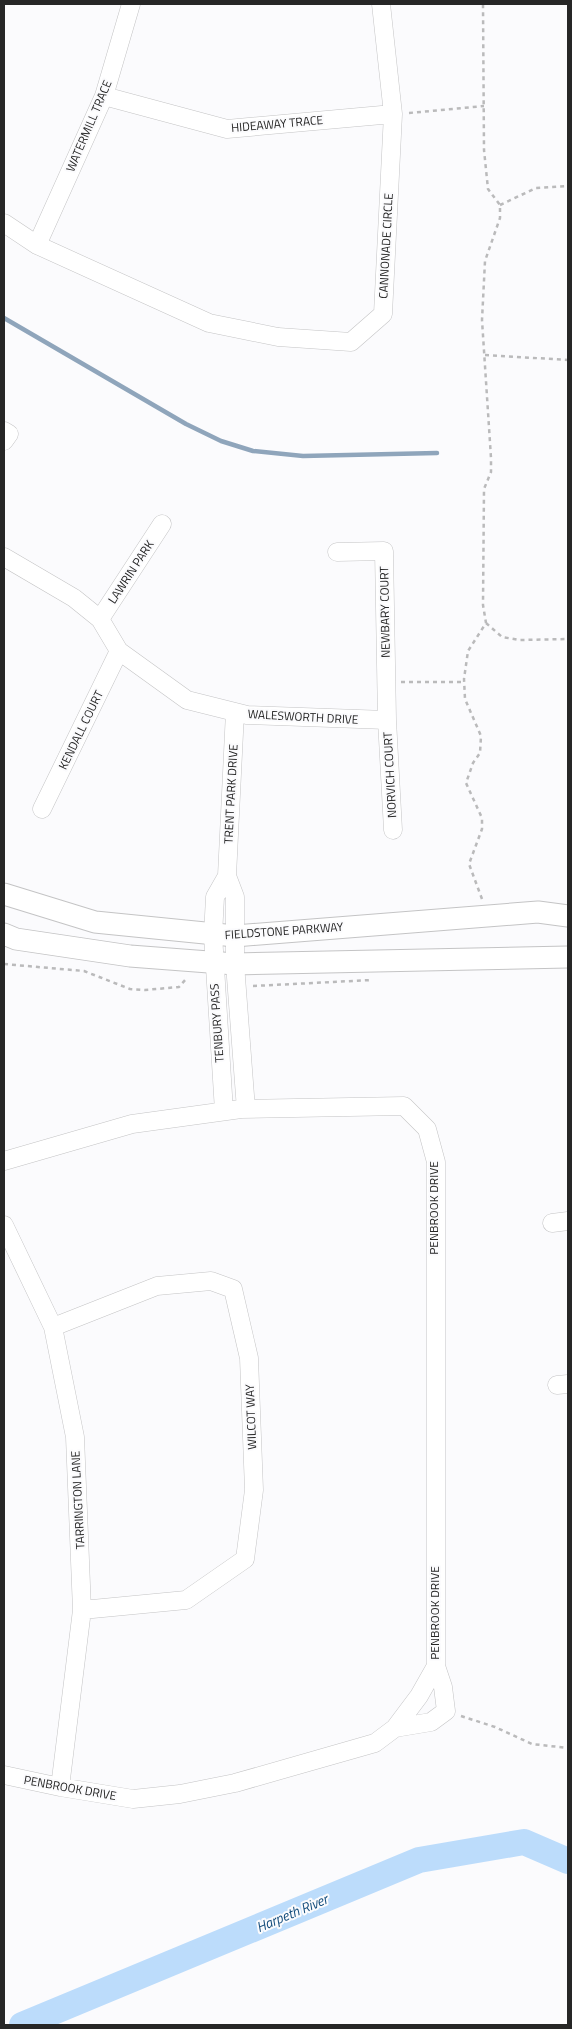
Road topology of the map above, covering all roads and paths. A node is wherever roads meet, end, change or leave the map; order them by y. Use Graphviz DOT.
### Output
graph roads {
  1 [pos="131,4"];
  2 [pos="381,4"];
  3 [pos="483,4"];
  4 [pos="104,96"];
  5 [pos="484,106"];
  6 [pos="393,114"];
  7 [pos="568,186"];
  8 [pos="500,205"];
  9 [pos="4,223"];
  10 [pos="37,246"];
  11 [pos="484,356"];
  12 [pos="568,360"];
  13 [pos="4,431"];
  14 [pos="4,441"];
  15 [pos="162,524"];
  16 [pos="337,552"];
  17 [pos="4,560"];
  18 [pos="100,619"];
  19 [pos="486,624"];
  20 [pos="568,639"];
  21 [pos="119,651"];
  22 [pos="386,682"];
  23 [pos="464,682"];
  24 [pos="235,712"];
  25 [pos="387,720"];
  26 [pos="42,809"];
  27 [pos="393,830"];
  28 [pos="227,876"];
  29 [pos="4,894"];
  30 [pos="484,904"];
  31 [pos="568,916"];
  32 [pos="4,934"];
  33 [pos="212,935"];
  34 [pos="235,936"];
  35 [pos="568,957"];
  36 [pos="213,964"];
  37 [pos="235,964"];
  38 [pos="246,1109"];
  39 [pos="224,1111"];
  40 [pos="4,1161"];
  41 [pos="4,1225"];
  42 [pos="53,1327"];
  43 [pos="82,1610"];
  44 [pos="436,1666"];
  45 [pos="446,1711"];
  46 [pos="395,1728"];
  47 [pos="568,1748"];
  48 [pos="4,1775"];
  49 [pos="60,1787"];
  1 -- 4 [label="street, WATERMILL TRACE"];
  2 -- 6 [label="street, CANNONADE CIRCLE"];
  3 -- 5 [label="path"];
  4 -- 6 [label="street, HIDEAWAY TRACE"];
  4 -- 10 [label="street, WATERMILL TRACE"];
  5 -- 6 [label="path"];
  5 -- 8 [label="path"];
  6 -- 10 [label="street, CANNONADE CIRCLE"];
  7 -- 8 [label="path"];
  8 -- 11 [label="path"];
  9 -- 10 [label="street, CANNONADE CIRCLE"];
  11 -- 12 [label="path"];
  11 -- 19 [label="path"];
  13 -- 14 [label="street"];
  15 -- 18 [label="street, LAWRIN PARK"];
  16 -- 22 [label="street, NEWBARY COURT"];
  17 -- 18 [label="street, WALESWORTH DRIVE"];
  18 -- 21 [label="street, WALESWORTH DRIVE"];
  19 -- 20 [label="path"];
  19 -- 23 [label="path"];
  21 -- 24 [label="street, WALESWORTH DRIVE"];
  21 -- 26 [label="street, KENDALL COURT"];
  22 -- 23 [label="path"];
  22 -- 25 [label="street, NEWBARY COURT"];
  23 -- 30 [label="path"];
  24 -- 25 [label="street, WALESWORTH DRIVE"];
  24 -- 28 [label="street, TRENT PARK DRIVE"];
  25 -- 27 [label="street, NORVICH COURT"];
  28 -- 33 [label="street, TRENT PARK DRIVE"];
  28 -- 34 [label="street, TRENT PARK DRIVE"];
  29 -- 33 [label="street, FIELDSTONE PARKWAY"];
  31 -- 34 [label="street, FIELDSTONE PARKWAY"];
  32 -- 36 [label="street"];
  33 -- 34 [label="street, FIELDSTONE PARKWAY"];
  33 -- 36 [label="street, TENBURY PASS"];
  34 -- 37 [label="street, TENBURY PASS"];
  35 -- 37 [label="street"];
  36 -- 37 [label="street"];
  36 -- 39 [label="street, TENBURY PASS"];
  37 -- 38 [label="street, TENBURY PASS"];
  38 -- 39 [label="street, PENBROOK DRIVE"];
  38 -- 44 [label="street, PENBROOK DRIVE"];
  39 -- 40 [label="street, PENBROOK DRIVE"];
  41 -- 42 [label="street, TARRINGTON LANE"];
  42 -- 43 [label="street, TARRINGTON LANE"];
  42 -- 43 [label="street, WILCOT WAY"];
  43 -- 49 [label="street, TARRINGTON LANE"];
  44 -- 45 [label="street, PENBROOK DRIVE"];
  44 -- 46 [label="street, PENBROOK DRIVE"];
  45 -- 46 [label="street, PENBROOK DRIVE"];
  45 -- 47 [label="path"];
  46 -- 49 [label="street, PENBROOK DRIVE"];
  48 -- 49 [label="street, PENBROOK DRIVE"];
}
